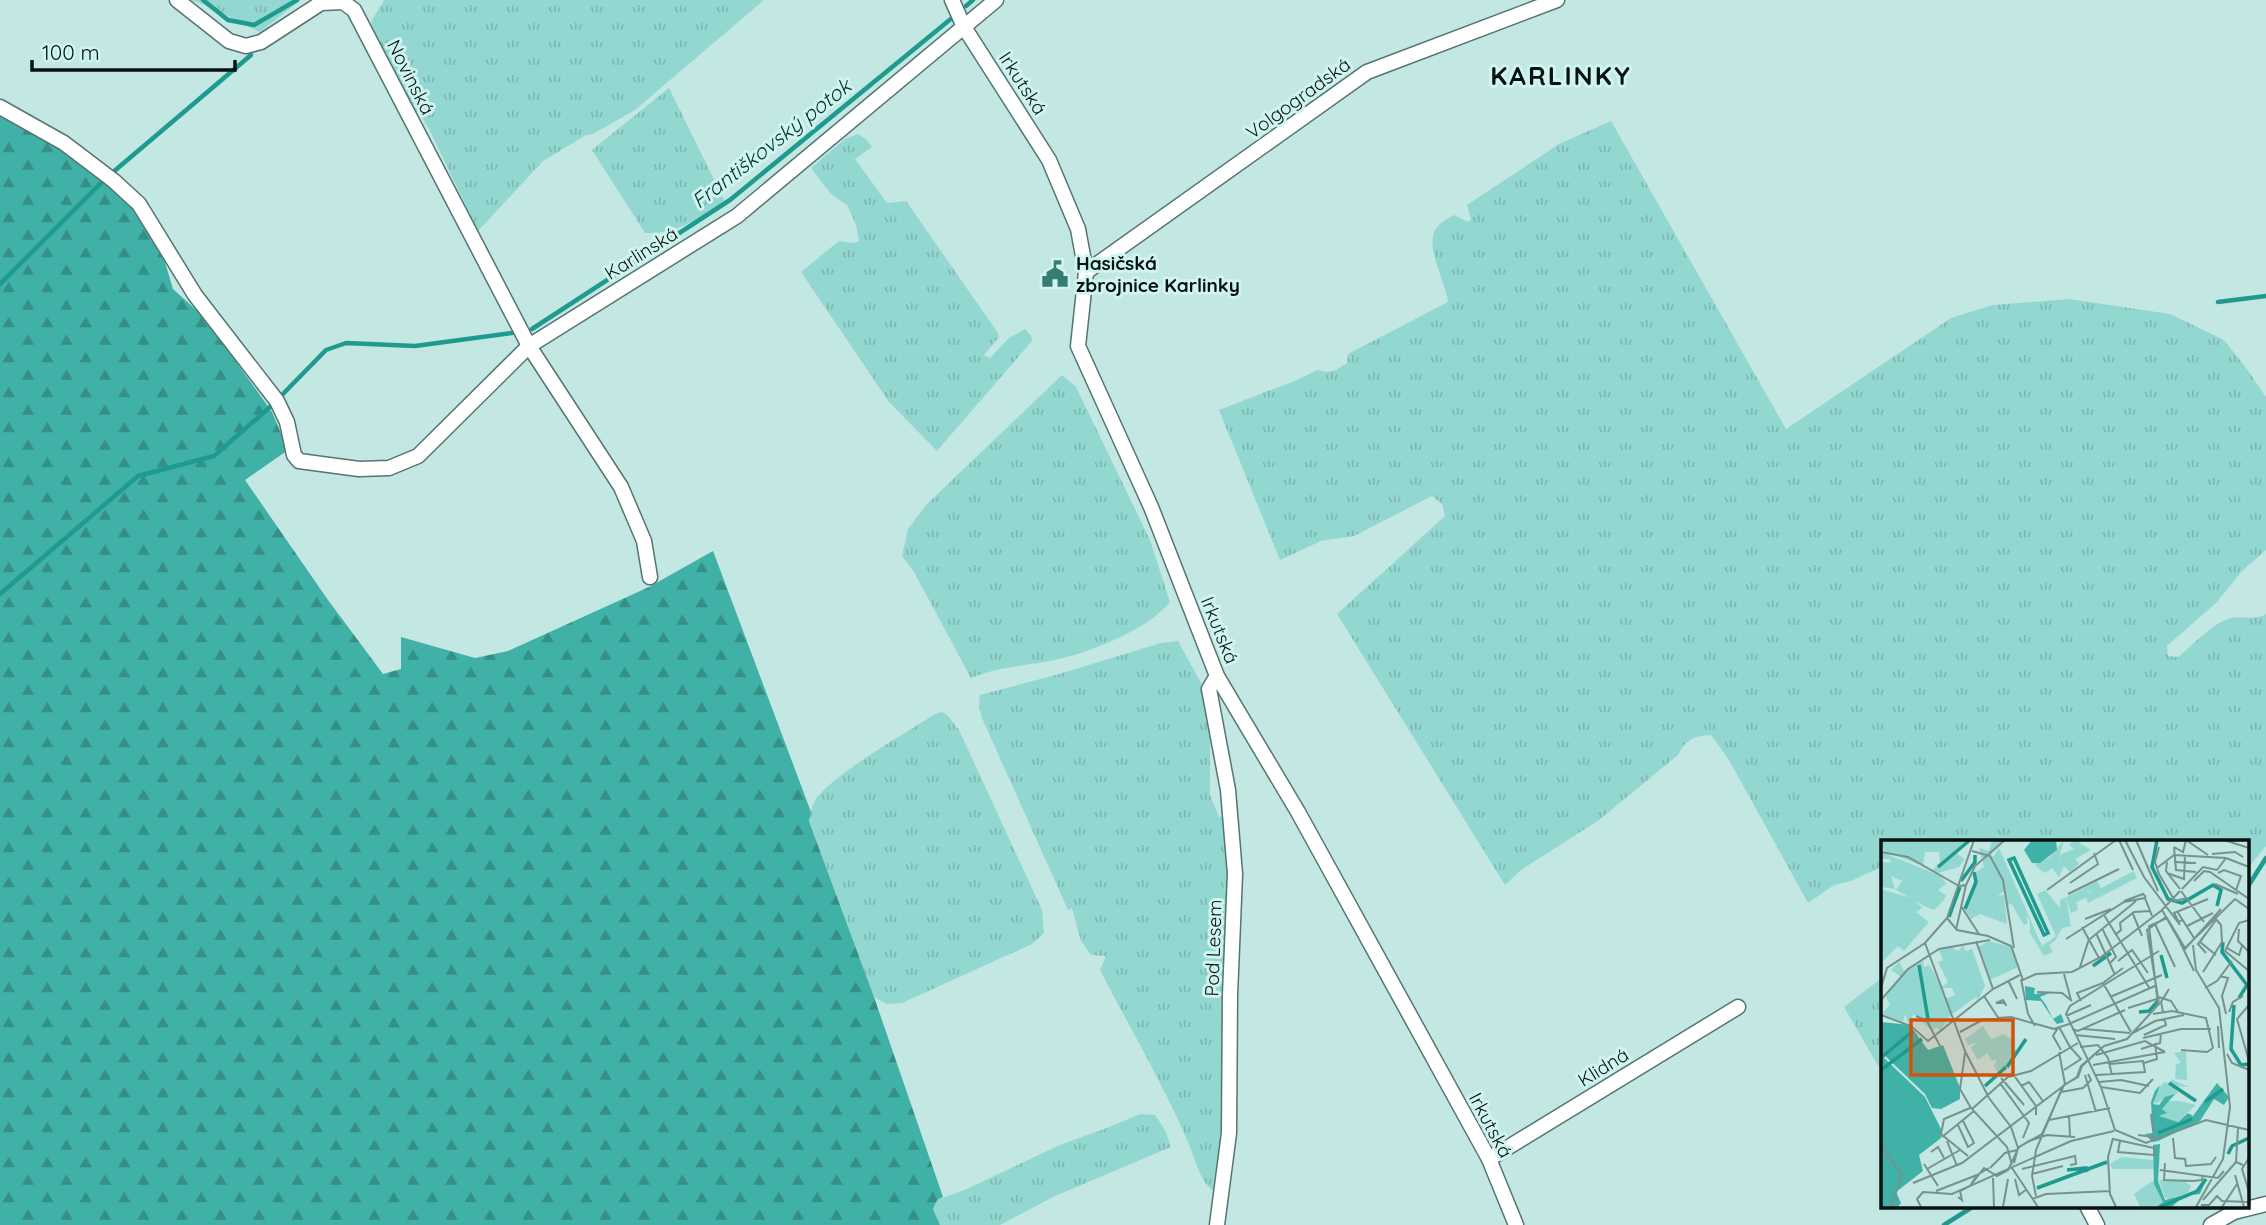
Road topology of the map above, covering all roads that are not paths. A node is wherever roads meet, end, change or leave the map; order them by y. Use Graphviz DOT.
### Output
graph roads {
  1 [pos="177,0"];
  2 [pos="952,0"];
  3 [pos="996,0"];
  4 [pos="1554,0"];
  5 [pos="964,27"];
  6 [pos="0,107"];
  7 [pos="1086,272"];
  8 [pos="528,346"];
  9 [pos="650,577"];
  10 [pos="1217,676"];
  11 [pos="1738,1007"];
  12 [pos="1489,1160"];
  13 [pos="2266,1204"];
  14 [pos="2088,1208"];
  15 [pos="1217,1225"];
  16 [pos="1516,1225"];
  17 [pos="2097,1225"];
  18 [pos="2211,1225"];
  1 -- 8 [label="street, Novinská"];
  2 -- 5 [label="street, Irkutská"];
  3 -- 5 [label="street, Karlinská"];
  4 -- 7 [label="street, Volgogradská"];
  5 -- 7 [label="street, Irkutská"];
  5 -- 8 [label="street, Karlinská"];
  6 -- 8 [label="street, Karlinská"];
  7 -- 10 [label="street, Irkutská"];
  8 -- 9 [label="street"];
  10 -- 12 [label="street, Irkutská"];
  10 -- 15 [label="street, Pod Lesem"];
  11 -- 12 [label="street, Klidná"];
  12 -- 16 [label="street, Irkutská"];
  13 -- 18 [label="street"];
  14 -- 17 [label="street"];
}
